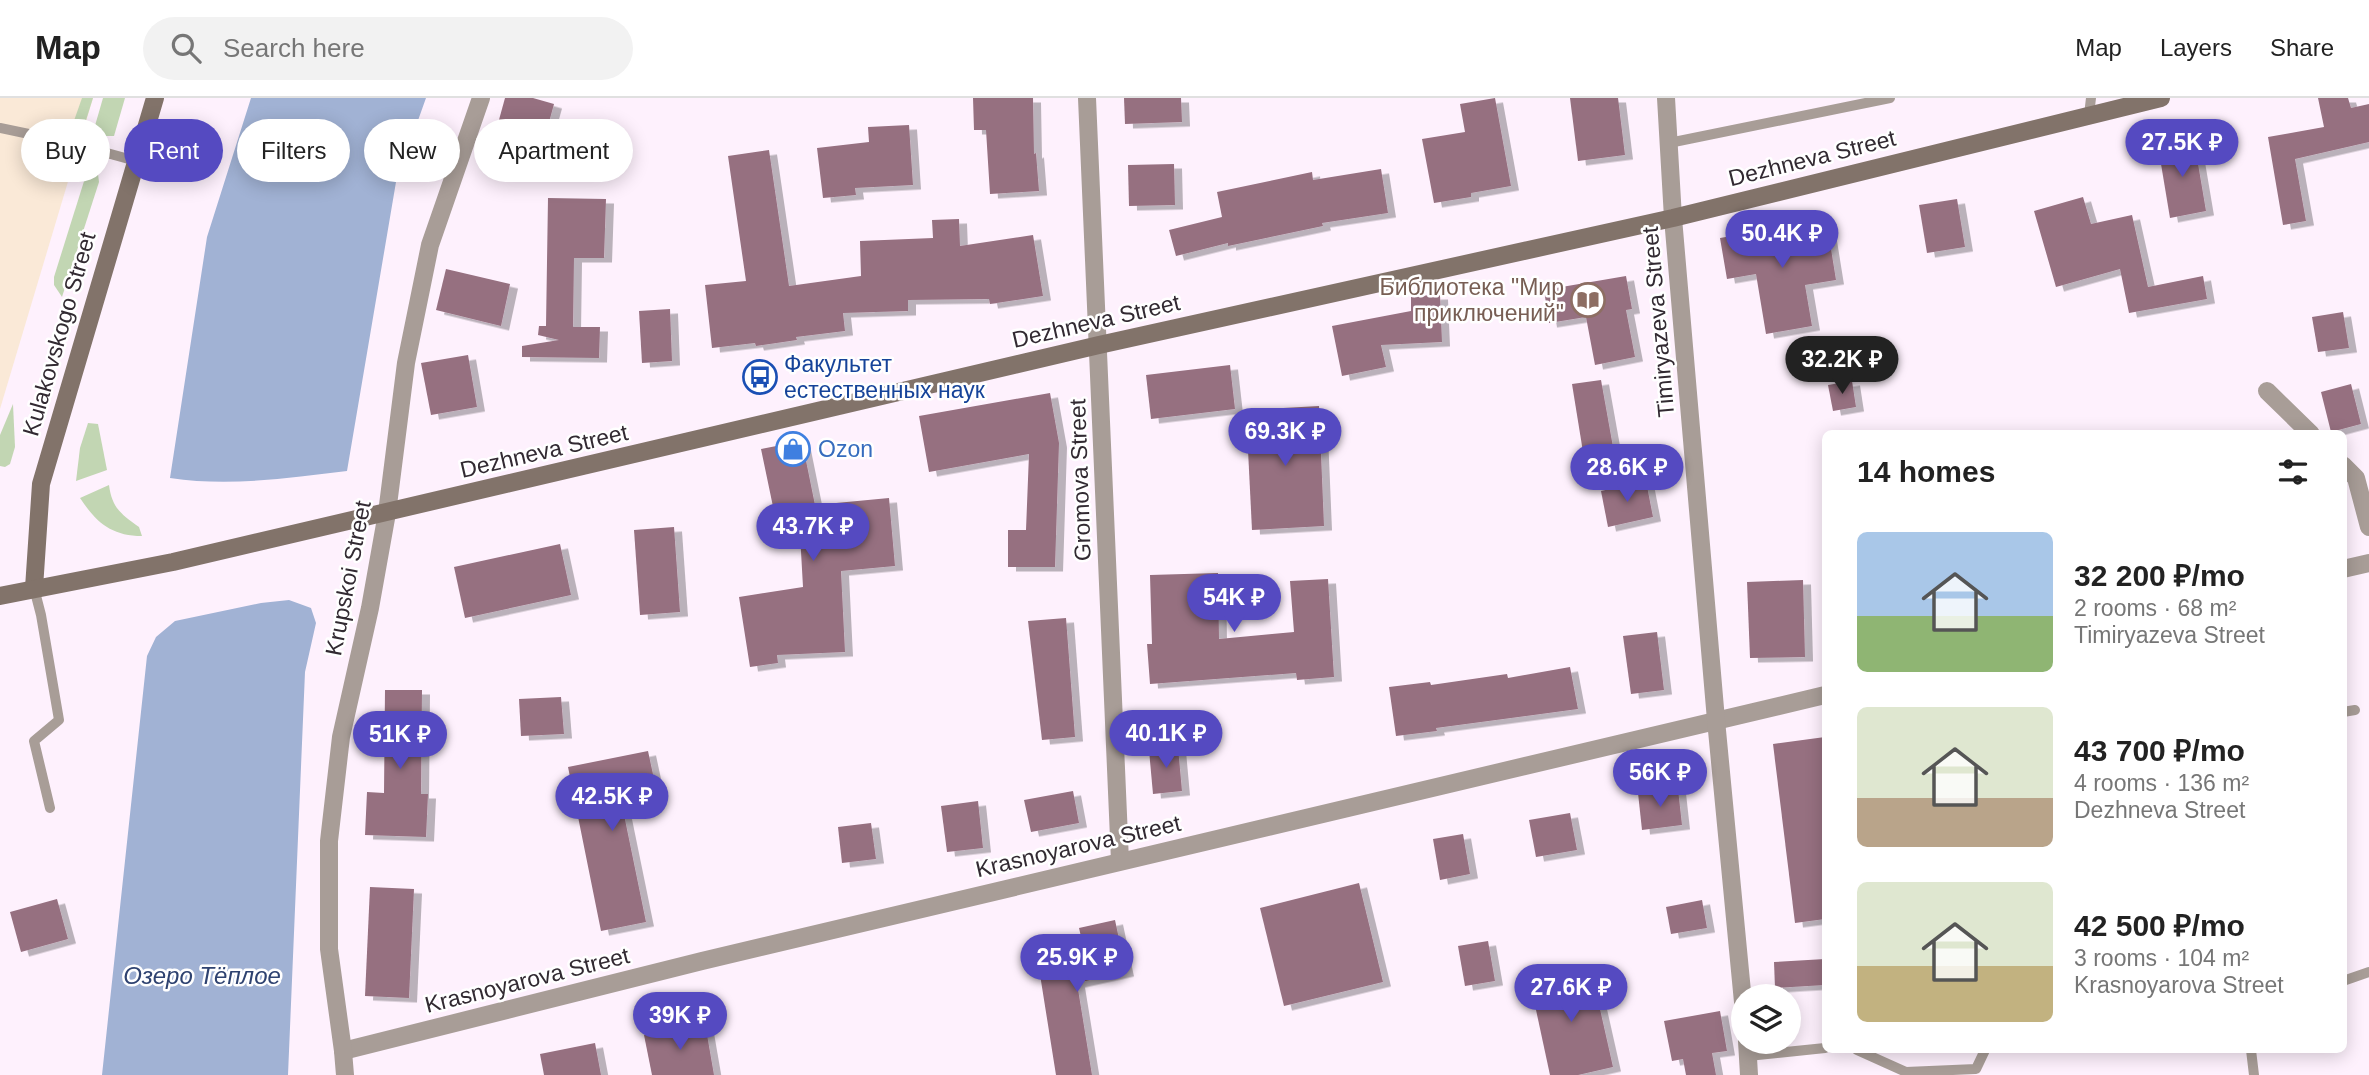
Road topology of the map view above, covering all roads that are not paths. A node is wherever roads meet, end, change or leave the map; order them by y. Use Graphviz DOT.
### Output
graph roads {
  1 [pos="155,98"];
  2 [pos="481,98"];
  3 [pos="1087,98"];
  4 [pos="1666,98"];
  5 [pos="1890,98"];
  6 [pos="2161,98"];
  7 [pos="2090,107"];
  8 [pos="149,119"];
  9 [pos="0,128"];
  10 [pos="1669,143"];
  11 [pos="124,158"];
  12 [pos="130,182"];
  13 [pos="1673,218"];
  14 [pos="1099,345"];
  15 [pos="2267,391"];
  16 [pos="2307,430"];
  17 [pos="2347,469"];
  18 [pos="387,513"];
  19 [pos="2369,527"];
  20 [pos="2369,563"];
  21 [pos="2347,568"];
  22 [pos="34,588"];
  23 [pos="0,596"];
  24 [pos="1822,696"];
  25 [pos="2355,710"];
  26 [pos="2347,711"];
  27 [pos="1716,720"];
  28 [pos="50,808"];
  29 [pos="1120,861"];
  30 [pos="2369,972"];
  31 [pos="2347,980"];
  32 [pos="1741,984"];
  33 [pos="1801,1048"];
  34 [pos="1822,1048"];
  35 [pos="343,1051"];
  36 [pos="1864,1053"];
  37 [pos="1984,1053"];
  38 [pos="2251,1053"];
  39 [pos="1748,1054"];
  40 [pos="345,1075"];
  41 [pos="1749,1075"];
  42 [pos="2254,1075"];
  1 -- 8 [label="main road, Kulakovskogo Street"];
  2 -- 18 [label="street, Krupskoi Street"];
  3 -- 14 [label="street, Gromova Street"];
  4 -- 10 [label="street, Timiryazeva Street"];
  5 -- 10 [label="lane"];
  6 -- 7 [label="main road, Dezhneva Street"];
  7 -- 13 [label="main road, Dezhneva Street"];
  9 -- 11 [label="lane"];
  10 -- 13 [label="street, Timiryazeva Street"];
  12 -- 22 [label="main road, Kulakovskogo Street"];
  13 -- 14 [label="main road, Dezhneva Street"];
  13 -- 27 [label="street, Timiryazeva Street"];
  14 -- 18 [label="main road, Dezhneva Street"];
  14 -- 29 [label="street, Gromova Street"];
  15 -- 16 [label="street"];
  17 -- 19 [label="street"];
  18 -- 22 [label="main road, Dezhneva Street"];
  18 -- 35 [label="street, Krupskoi Street"];
  20 -- 21 [label="street"];
  22 -- 23 [label="main road, Dezhneva Street"];
  22 -- 28 [label="lane"];
  24 -- 27 [label="street, Krasnoyarova Street"];
  25 -- 26 [label="lane"];
  27 -- 29 [label="street, Krasnoyarova Street"];
  27 -- 32 [label="street, Timiryazeva Street"];
  29 -- 35 [label="street, Krasnoyarova Street"];
  30 -- 31 [label="lane"];
  33 -- 34 [label="lane"];
  35 -- 40 [label="street, Krupskoi Street"];
  36 -- 37 [label="lane"];
  38 -- 42 [label="lane"];
  39 -- 41 [label="street"];
}
